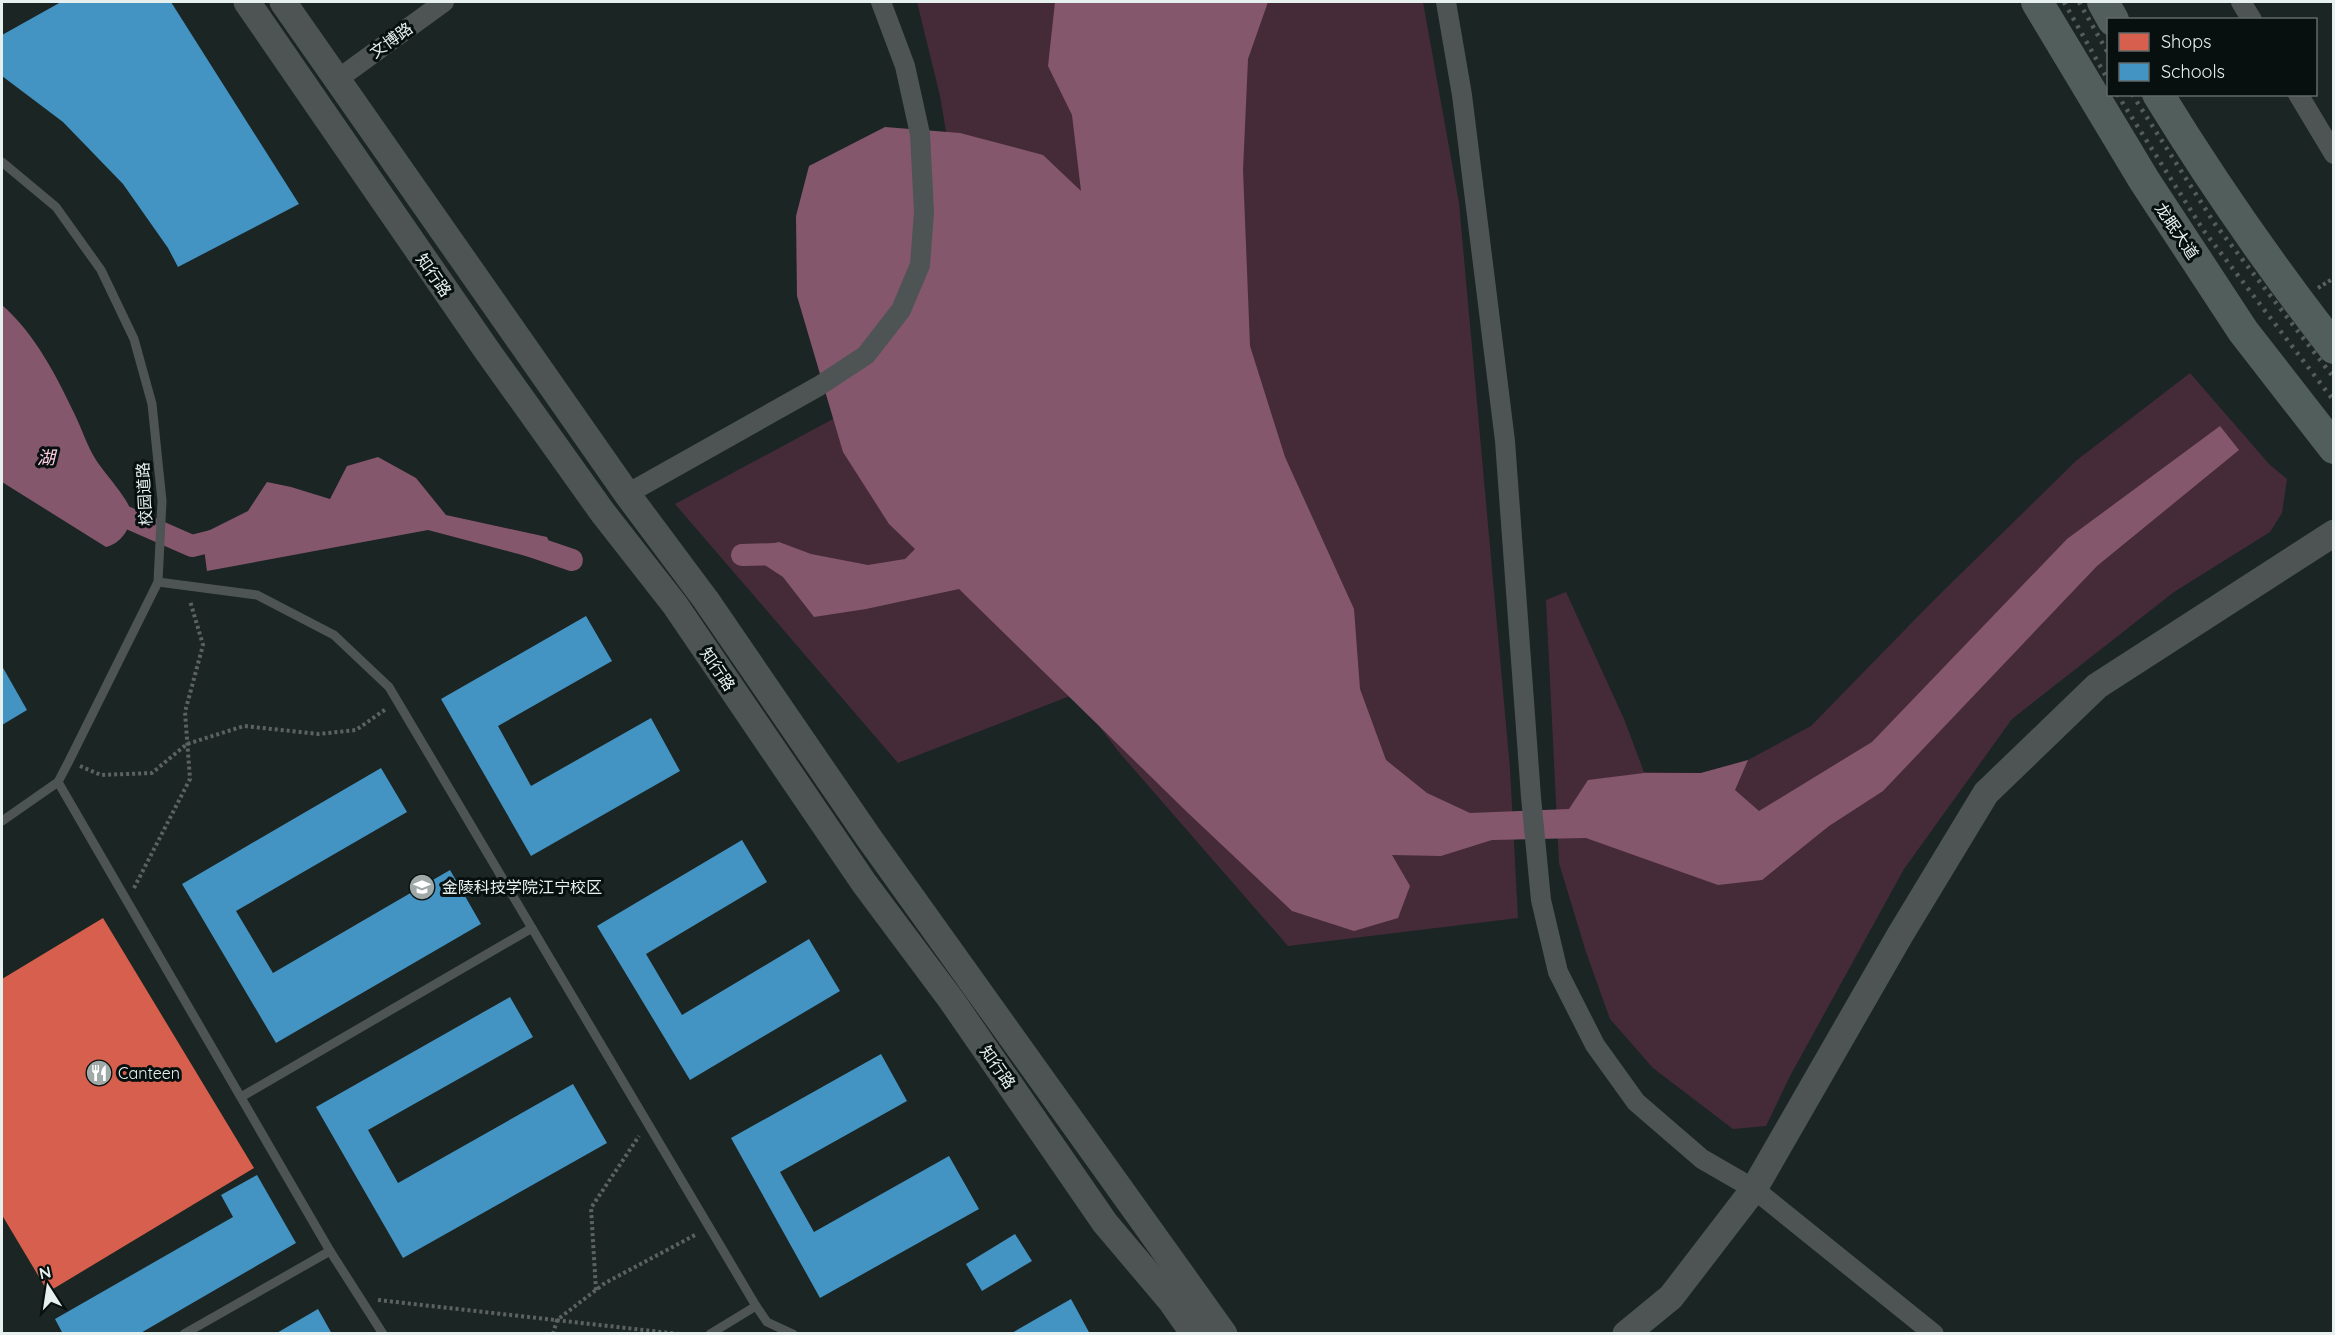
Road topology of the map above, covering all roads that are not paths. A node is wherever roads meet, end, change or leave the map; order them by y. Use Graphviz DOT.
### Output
graph roads {
  1 [pos="247,2"];
  2 [pos="283,2"];
  3 [pos="444,2"];
  4 [pos="880,2"];
  5 [pos="1446,2"];
  6 [pos="2037,2"];
  7 [pos="2103,2"];
  8 [pos="2241,2"];
  9 [pos="2112,18"];
  10 [pos="2251,18"];
  11 [pos="338,79"];
  12 [pos="2159,96"];
  13 [pos="2299,96"];
  14 [pos="2334,154"];
  15 [pos="2,162"];
  16 [pos="2334,348"];
  17 [pos="2334,448"];
  18 [pos="627,494"];
  19 [pos="2334,533"];
  20 [pos="158,582"];
  21 [pos="58,782"];
  22 [pos="2,821"];
  23 [pos="532,928"];
  24 [pos="241,1097"];
  25 [pos="1754,1189"];
  26 [pos="330,1251"];
  27 [pos="756,1306"];
  28 [pos="184,1334"];
  29 [pos="382,1334"];
  30 [pos="710,1334"];
  31 [pos="794,1334"];
  32 [pos="1194,1334"];
  33 [pos="1224,1334"];
  34 [pos="1626,1334"];
  35 [pos="1934,1334"];
  1 -- 32 [label="street, 知行路"];
  2 -- 11 [label="street, 知行路"];
  3 -- 11 [label="street, 文博路"];
  4 -- 18 [label="street"];
  5 -- 25 [label="street"];
  6 -- 17 [label="main road, 龙眠大道"];
  7 -- 9 [label="main road"];
  8 -- 10 [label="street"];
  11 -- 18 [label="street, 知行路"];
  12 -- 16 [label="main road"];
  13 -- 14 [label="street"];
  15 -- 20 [label="lane, 校园道路"];
  18 -- 33 [label="street, 知行路"];
  19 -- 25 [label="street"];
  20 -- 21 [label="lane, 校园道路"];
  20 -- 23 [label="lane"];
  21 -- 22 [label="lane, 校园道路"];
  21 -- 24 [label="lane"];
  23 -- 24 [label="lane"];
  23 -- 27 [label="lane"];
  24 -- 26 [label="lane"];
  25 -- 34 [label="street"];
  25 -- 35 [label="street"];
  26 -- 28 [label="lane"];
  26 -- 29 [label="lane"];
  27 -- 30 [label="lane"];
  27 -- 31 [label="lane"];
}
